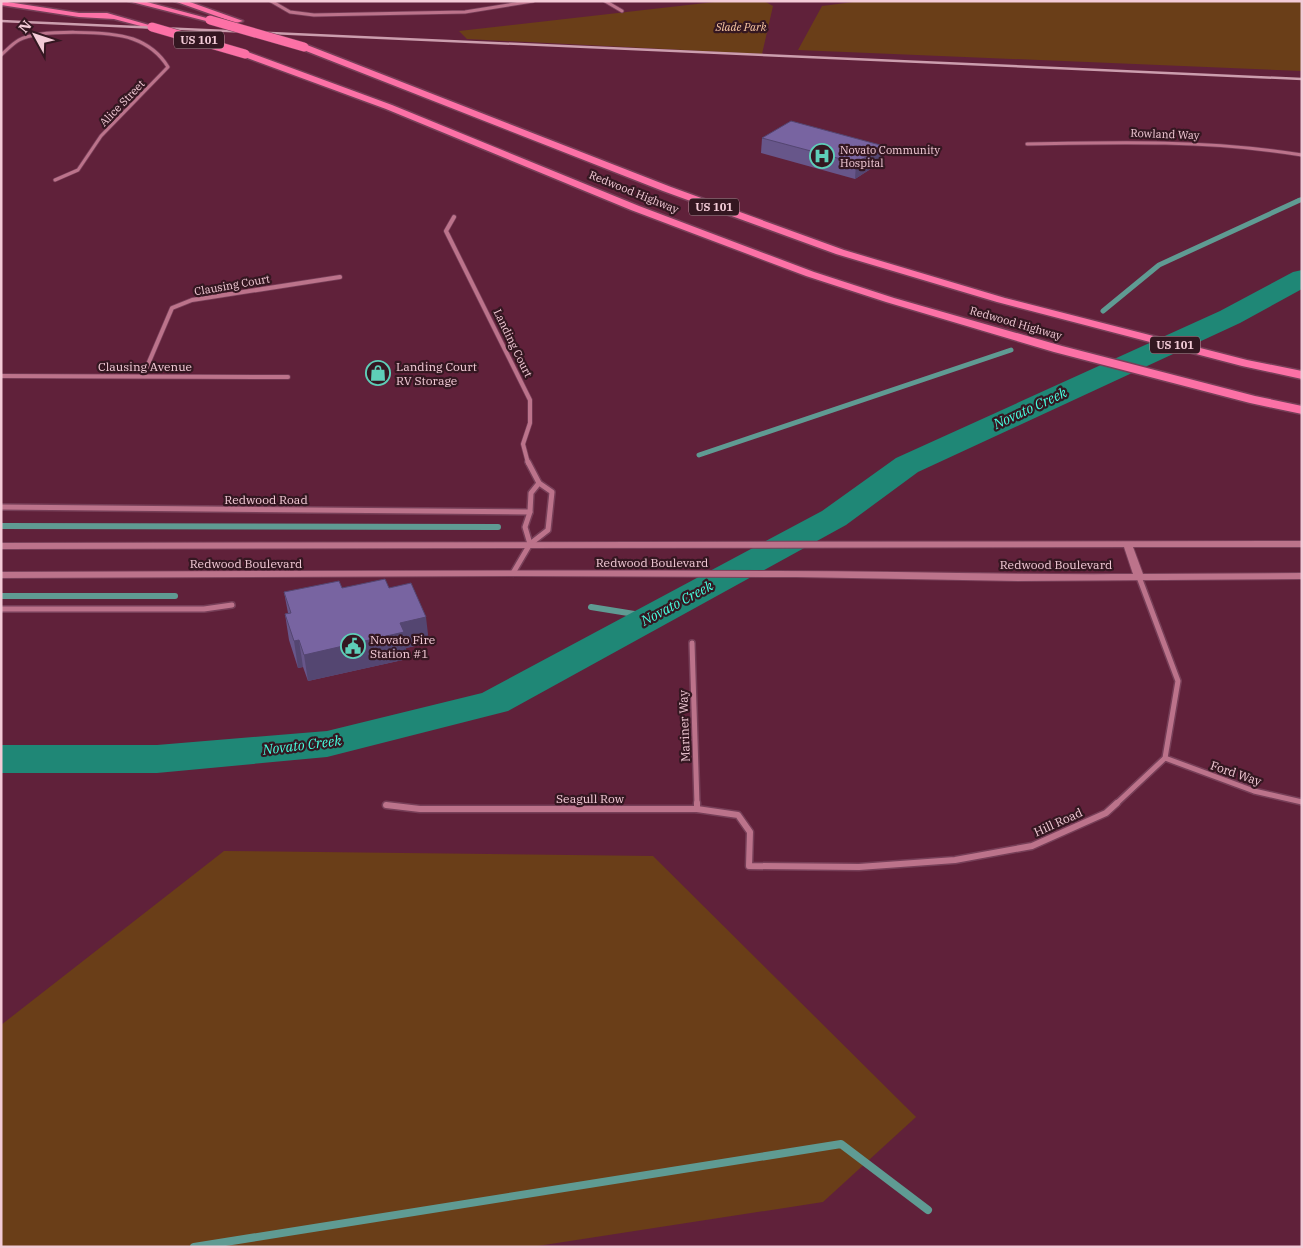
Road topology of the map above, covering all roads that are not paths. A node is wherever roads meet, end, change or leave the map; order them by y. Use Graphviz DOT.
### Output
graph roads {
  1 [pos="51,1"];
  2 [pos="132,1"];
  3 [pos="178,1"];
  4 [pos="271,1"];
  5 [pos="533,1"];
  6 [pos="605,1"];
  7 [pos="1,2"];
  8 [pos="622,11"];
  9 [pos="116,17"];
  10 [pos="304,47"];
  11 [pos="1,55"];
  12 [pos="1027,144"];
  13 [pos="1302,154"];
  14 [pos="55,180"];
  15 [pos="454,217"];
  16 [pos="340,277"];
  17 [pos="1302,375"];
  18 [pos="1,376"];
  19 [pos="143,376"];
  20 [pos="288,377"];
  21 [pos="1254,400"];
  22 [pos="1302,410"];
  23 [pos="1302,418"];
  24 [pos="539,484"];
  25 [pos="1,507"];
  26 [pos="530,512"];
  27 [pos="530,544"];
  28 [pos="1302,544"];
  29 [pos="1128,545"];
  30 [pos="1,546"];
  31 [pos="513,573"];
  32 [pos="1,575"];
  33 [pos="1139,576"];
  34 [pos="1302,576"];
  35 [pos="232,605"];
  36 [pos="1,609"];
  37 [pos="692,643"];
  38 [pos="1165,758"];
  39 [pos="1302,802"];
  40 [pos="386,805"];
  41 [pos="697,809"];
  42 [pos="750,866"];
  1 -- 9 [label="highway, Redwood Highway / US 101"];
  2 -- 10 [label="highway, Redwood Highway / US 101, bridge"];
  3 -- 10 [label="highway, bridge"];
  4 -- 5 [label="street"];
  6 -- 8 [label="street"];
  7 -- 9 [label="highway"];
  9 -- 21 [label="highway, Redwood Highway / US 101, bridge"];
  10 -- 17 [label="highway, Redwood Highway / US 101"];
  11 -- 14 [label="street, Alice Street"];
  12 -- 13 [label="street, Rowland Way"];
  15 -- 24 [label="street, Landing Court"];
  16 -- 19 [label="street, Clausing Court"];
  18 -- 19 [label="street, Clausing Avenue"];
  19 -- 20 [label="street, Clausing Avenue"];
  21 -- 22 [label="highway, Redwood Highway / US 101"];
  21 -- 23 [label="highway"];
  24 -- 26 [label="street"];
  24 -- 27 [label="street, Landing Court"];
  25 -- 26 [label="street, Redwood Road"];
  26 -- 27 [label="street"];
  27 -- 29 [label="main road, Redwood Boulevard"];
  27 -- 30 [label="main road, Redwood Boulevard"];
  27 -- 31 [label="street, Landing Court"];
  28 -- 29 [label="main road, Redwood Boulevard"];
  29 -- 33 [label="main road"];
  31 -- 32 [label="main road, Redwood Boulevard"];
  31 -- 33 [label="main road, Redwood Boulevard"];
  33 -- 34 [label="main road, Redwood Boulevard"];
  33 -- 38 [label="street"];
  35 -- 36 [label="street"];
  37 -- 41 [label="street, Mariner Way"];
  38 -- 39 [label="street, Ford Way"];
  38 -- 42 [label="street, Hill Road"];
  40 -- 41 [label="street, Seagull Row"];
  41 -- 42 [label="street, Seagull Row"];
}
